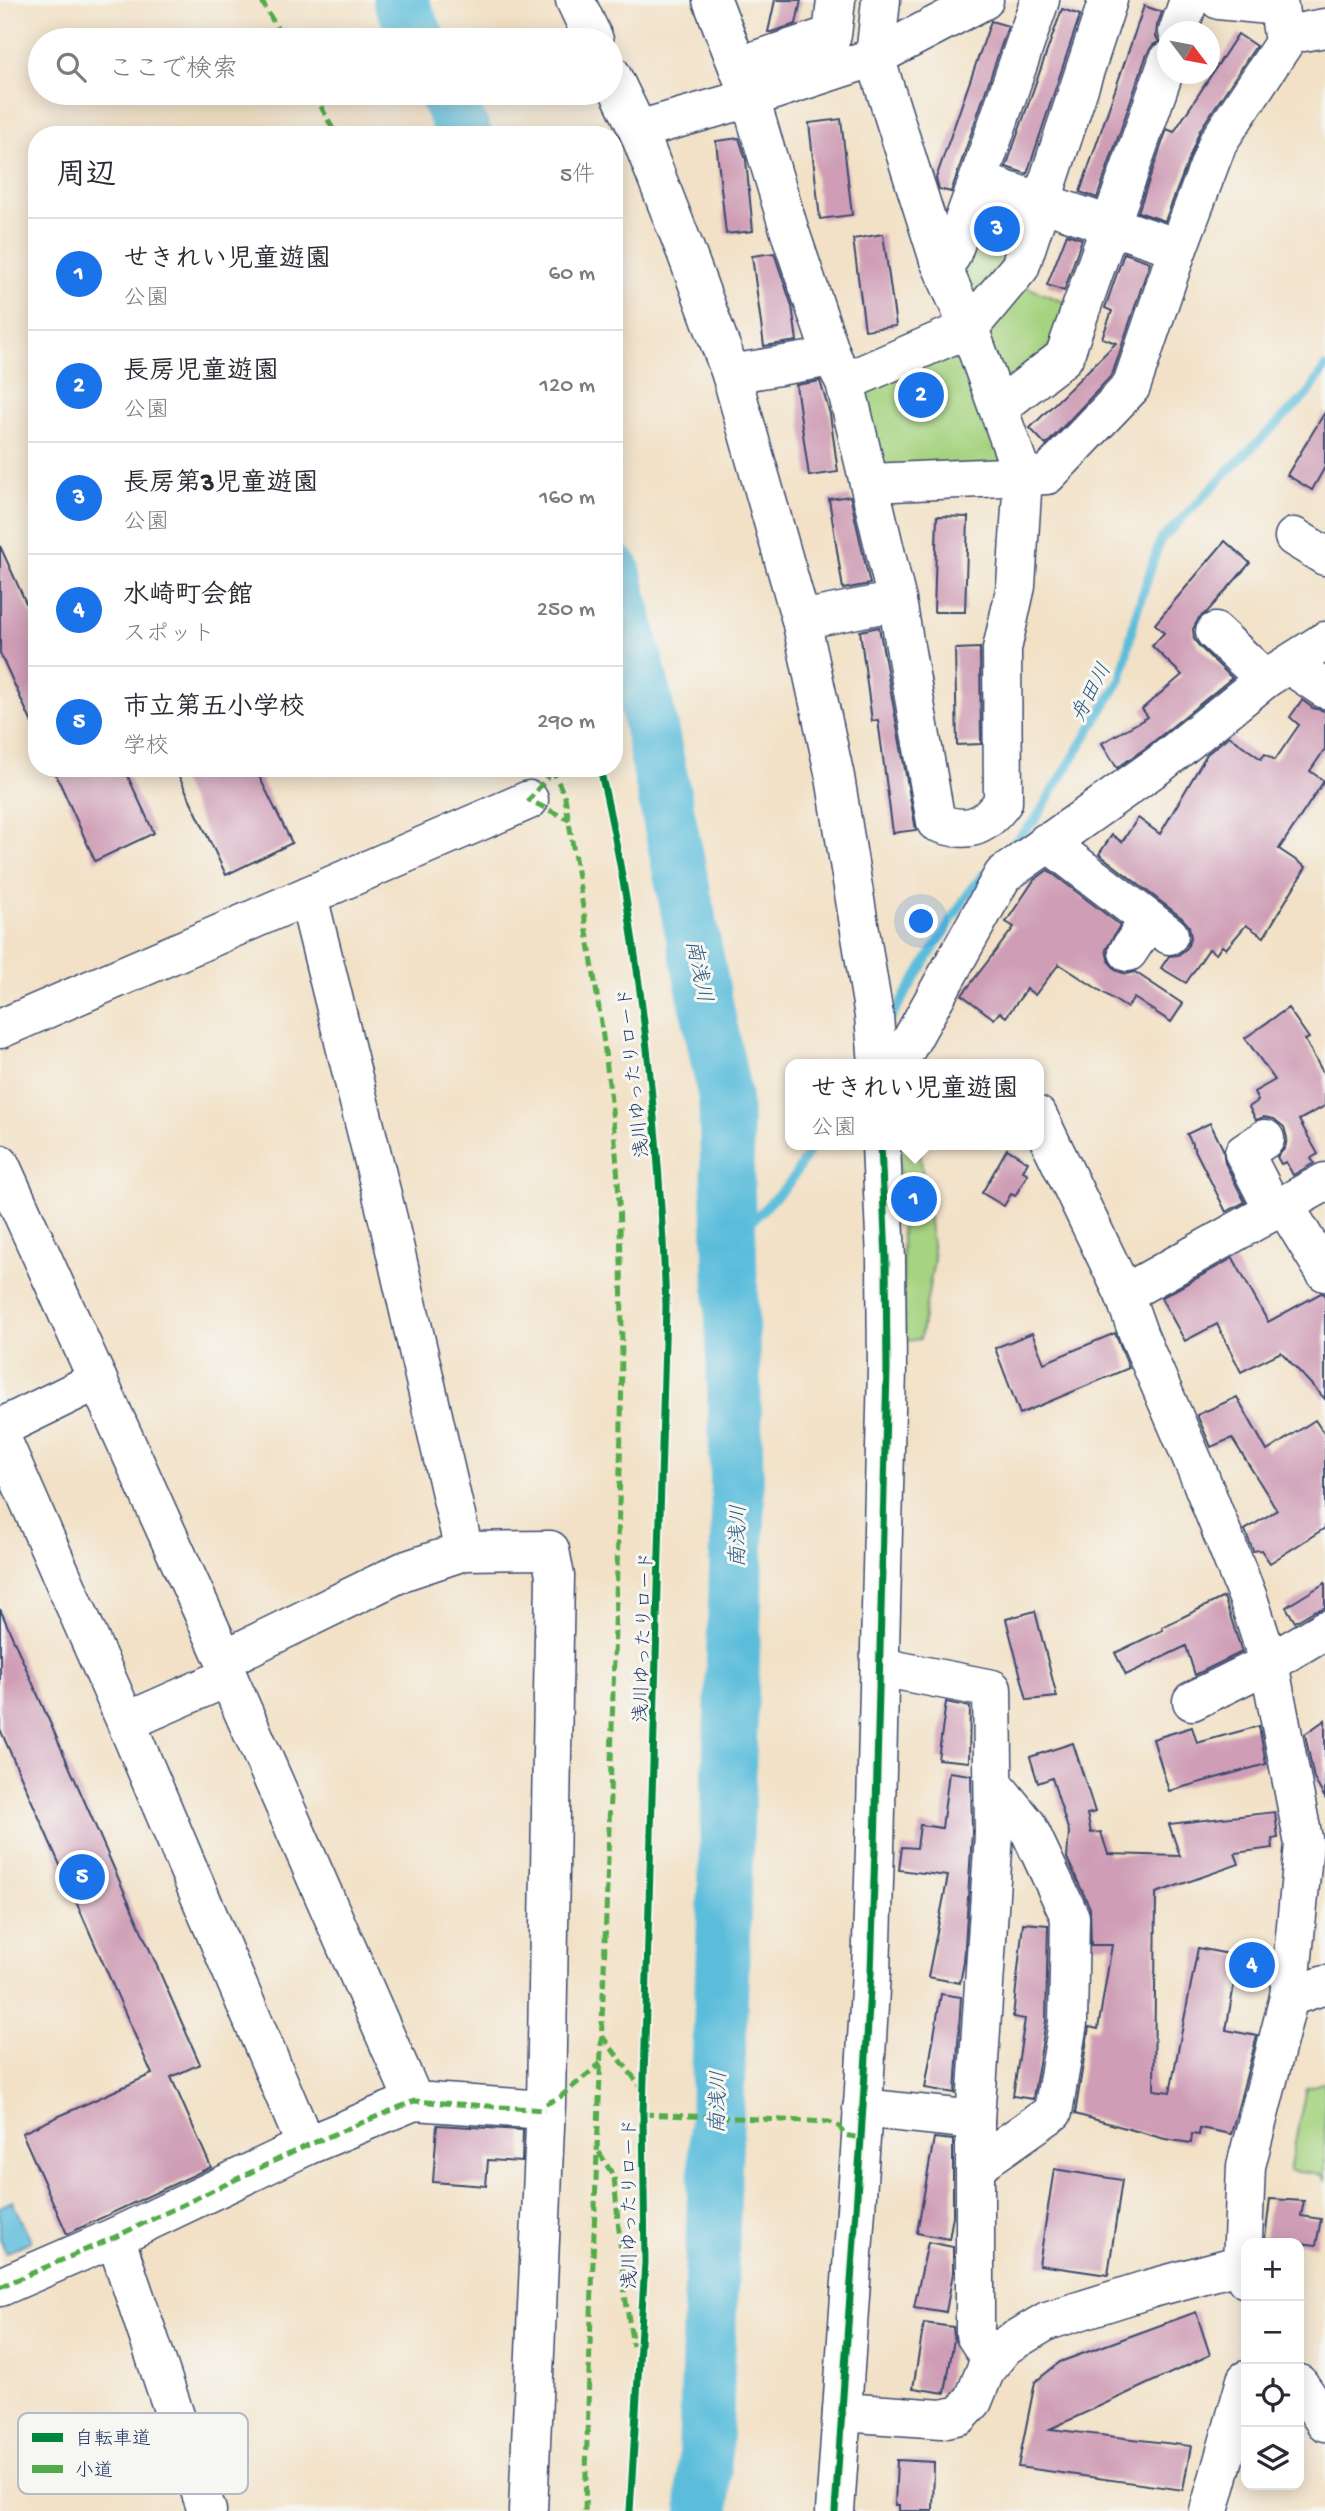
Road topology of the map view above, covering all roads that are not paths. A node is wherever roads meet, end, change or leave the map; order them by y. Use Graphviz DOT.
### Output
graph roads {
  1 [pos="575,0"];
  2 [pos="712,0"];
  3 [pos="836,0"];
  4 [pos="881,0"];
  5 [pos="984,0"];
  6 [pos="1040,0"];
  7 [pos="1108,0"];
  8 [pos="1189,0"];
  9 [pos="1219,0"];
  10 [pos="1296,17"];
  11 [pos="1182,21"];
  12 [pos="588,28"];
  13 [pos="875,57"];
  14 [pos="1159,84"];
  15 [pos="748,91"];
  16 [pos="623,99"];
  17 [pos="638,130"];
  18 [pos="978,181"];
  19 [pos="1042,203"];
  20 [pos="1110,226"];
  21 [pos="1178,248"];
  22 [pos="939,260"];
  23 [pos="969,328"];
  24 [pos="839,369"];
  25 [pos="731,374"];
  26 [pos="998,408"];
  27 [pos="1023,477"];
  28 [pos="871,483"];
  29 [pos="897,601"];
  30 [pos="801,620"];
  31 [pos="1214,632"];
  32 [pos="1325,641"];
  33 [pos="1277,672"];
  34 [pos="1325,689"];
  35 [pos="529,800"];
  36 [pos="1047,842"];
  37 [pos="308,896"];
  38 [pos="1128,952"];
  39 [pos="0,1029"];
  40 [pos="878,1059"];
  41 [pos="901,1059"];
  42 [pos="1044,1128"];
  43 [pos="1265,1139"];
  44 [pos="881,1150"];
  45 [pos="0,1164"];
  46 [pos="1325,1182"];
  47 [pos="1279,1208"];
  48 [pos="1325,1272"];
  49 [pos="1124,1294"];
  50 [pos="98,1380"];
  51 [pos="0,1428"];
  52 [pos="0,1435"];
  53 [pos="464,1551"];
  54 [pos="1325,1630"];
  55 [pos="1269,1663"];
  56 [pos="880,1667"];
  57 [pos="226,1668"];
  58 [pos="1192,1701"];
  59 [pos="126,1722"];
  60 [pos="995,1786"];
  61 [pos="1314,1837"];
  62 [pos="1325,1986"];
  63 [pos="1289,1997"];
  64 [pos="414,2101"];
  65 [pos="862,2108"];
  66 [pos="545,2110"];
  67 [pos="975,2120"];
  68 [pos="306,2146"];
  69 [pos="976,2166"];
  70 [pos="115,2237"];
  71 [pos="1245,2238"];
  72 [pos="1241,2273"];
  73 [pos="0,2287"];
  74 [pos="992,2361"];
  75 [pos="1305,2374"];
  76 [pos="1241,2398"];
  77 [pos="842,2412"];
  78 [pos="174,2413"];
  79 [pos="1325,2422"];
  80 [pos="201,2494"];
  81 [pos="207,2511"];
  82 [pos="527,2511"];
  83 [pos="835,2511"];
  84 [pos="1209,2511"];
  1 -- 12 [label="street"];
  2 -- 15 [label="street"];
  3 -- 15 [label="street"];
  4 -- 13 [label="street"];
  5 -- 13 [label="street"];
  6 -- 18 [label="street"];
  7 -- 19 [label="street"];
  8 -- 11 [label="street"];
  9 -- 10 [label="street"];
  10 -- 21 [label="street"];
  13 -- 15 [label="street"];
  13 -- 22 [label="street"];
  14 -- 20 [label="street"];
  15 -- 17 [label="street"];
  15 -- 24 [label="street"];
  16 -- 17 [label="street"];
  17 -- 25 [label="street"];
  18 -- 19 [label="street"];
  18 -- 22 [label="street"];
  19 -- 20 [label="street"];
  19 -- 23 [label="street"];
  20 -- 21 [label="street"];
  20 -- 26 [label="street"];
  21 -- 27 [label="street"];
  22 -- 23 [label="street"];
  23 -- 24 [label="street"];
  23 -- 26 [label="street"];
  24 -- 25 [label="street"];
  24 -- 28 [label="street"];
  25 -- 30 [label="street"];
  26 -- 27 [label="street"];
  27 -- 28 [label="street"];
  27 -- 29 [label="street"];
  28 -- 29 [label="street"];
  29 -- 30 [label="street"];
  30 -- 40 [label="street"];
  31 -- 33 [label="street"];
  32 -- 33 [label="street"];
  33 -- 34 [label="street"];
  33 -- 36 [label="street"];
  35 -- 37 [label="street"];
  36 -- 38 [label="street"];
  36 -- 41 [label="street"];
  37 -- 39 [label="street"];
  37 -- 53 [label="street"];
  42 -- 49 [label="street"];
  43 -- 47 [label="street"];
  44 -- 56 [label="street"];
  45 -- 50 [label="street"];
  46 -- 47 [label="street"];
  47 -- 48 [label="street"];
  47 -- 49 [label="street"];
  49 -- 55 [label="street"];
  50 -- 51 [label="street"];
  50 -- 57 [label="street"];
  52 -- 59 [label="street"];
  53 -- 57 [label="street"];
  53 -- 66 [label="street"];
  54 -- 55 [label="street"];
  55 -- 58 [label="street"];
  55 -- 61 [label="street"];
  56 -- 60 [label="street"];
  56 -- 65 [label="street"];
  57 -- 59 [label="street"];
  57 -- 64 [label="street"];
  59 -- 68 [label="street"];
  60 -- 67 [label="street"];
  60 -- 69 [label="street"];
  61 -- 63 [label="street"];
  62 -- 63 [label="street"];
  63 -- 71 [label="street"];
  64 -- 66 [label="street"];
  64 -- 68 [label="street"];
  65 -- 67 [label="street"];
  65 -- 77 [label="street"];
  66 -- 82 [label="street"];
  67 -- 69 [label="street"];
  68 -- 70 [label="street"];
  69 -- 74 [label="street"];
  70 -- 73 [label="street"];
  70 -- 78 [label="street"];
  72 -- 74 [label="street"];
  74 -- 77 [label="street"];
  75 -- 79 [label="street"];
  76 -- 84 [label="street"];
  77 -- 83 [label="street"];
  80 -- 81 [label="street"];
}
